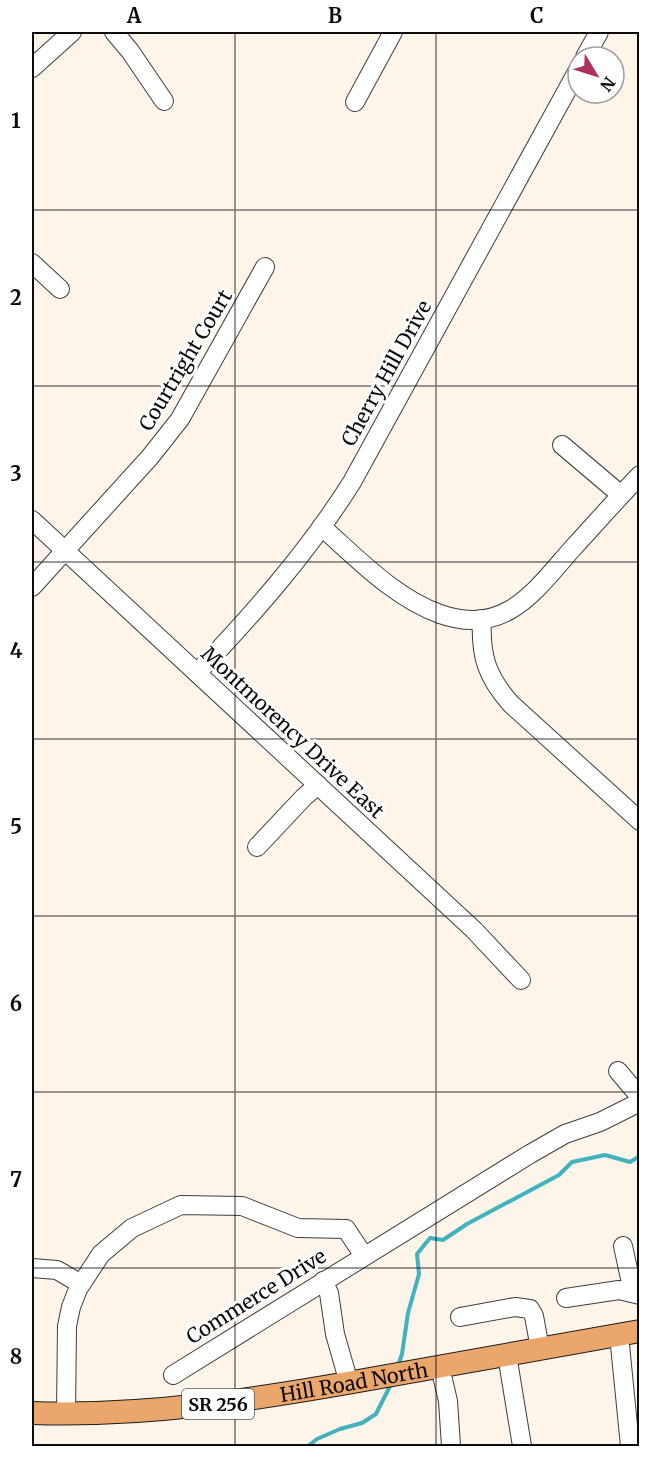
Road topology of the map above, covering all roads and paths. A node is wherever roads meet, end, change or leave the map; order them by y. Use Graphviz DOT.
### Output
graph roads {
  1 [pos="72,32"];
  2 [pos="114,32"];
  3 [pos="393,32"];
  4 [pos="32,68"];
  5 [pos="566,92"];
  6 [pos="164,101"];
  7 [pos="355,102"];
  8 [pos="32,263"];
  9 [pos="265,267"];
  10 [pos="60,290"];
  11 [pos="561,445"];
  12 [pos="639,475"];
  13 [pos="621,495"];
  14 [pos="32,520"];
  15 [pos="323,528"];
  16 [pos="65,551"];
  17 [pos="32,587"];
  18 [pos="482,619"];
  19 [pos="197,673"];
  20 [pos="318,785"];
  21 [pos="639,821"];
  22 [pos="256,847"];
  23 [pos="521,980"];
  24 [pos="618,1071"];
  25 [pos="639,1097"];
  26 [pos="639,1102"];
  27 [pos="622,1246"];
  28 [pos="364,1256"];
  29 [pos="32,1268"];
  30 [pos="323,1281"];
  31 [pos="81,1284"];
  32 [pos="636,1294"];
  33 [pos="566,1298"];
  34 [pos="460,1317"];
  35 [pos="629,1333"];
  36 [pos="540,1349"];
  37 [pos="507,1355"];
  38 [pos="440,1367"];
  39 [pos="173,1375"];
  40 [pos="359,1381"];
  41 [pos="32,1413"];
  42 [pos="66,1414"];
  43 [pos="451,1446"];
  44 [pos="522,1446"];
  45 [pos="630,1446"];
  1 -- 4 [label="street"];
  2 -- 6 [label="street"];
  3 -- 7 [label="street"];
  5 -- 15 [label="street, Cherry Hill Drive"];
  8 -- 10 [label="street"];
  9 -- 16 [label="street, Courtright Court"];
  11 -- 13 [label="street"];
  12 -- 13 [label="street"];
  13 -- 18 [label="street"];
  14 -- 16 [label="street, Montmorency Drive East"];
  15 -- 18 [label="street"];
  15 -- 19 [label="street, Cherry Hill Drive"];
  16 -- 17 [label="street, Courtright Court"];
  16 -- 19 [label="street, Montmorency Drive East"];
  18 -- 21 [label="street"];
  19 -- 20 [label="street, Montmorency Drive East"];
  20 -- 22 [label="street"];
  20 -- 23 [label="street, Montmorency Drive East"];
  24 -- 25 [label="street"];
  26 -- 28 [label="street, Commerce Drive"];
  27 -- 32 [label="street"];
  28 -- 30 [label="street, Commerce Drive"];
  28 -- 31 [label="street, Commerce Drive"];
  29 -- 31 [label="street"];
  30 -- 39 [label="street, Commerce Drive"];
  30 -- 40 [label="street"];
  31 -- 42 [label="street, Commerce Drive"];
  32 -- 33 [label="street"];
  34 -- 36 [label="street"];
  35 -- 36 [label="main road, Hill Road North / SR 256"];
  35 -- 45 [label="street"];
  36 -- 37 [label="main road, Hill Road North / SR 256"];
  37 -- 38 [label="main road, Hill Road North / SR 256"];
  37 -- 44 [label="street"];
  38 -- 40 [label="main road, Hill Road North / SR 256"];
  38 -- 43 [label="street"];
  40 -- 42 [label="main road, Hill Road North / SR 256"];
  41 -- 42 [label="main road, Hill Road North / SR 256"];
}
